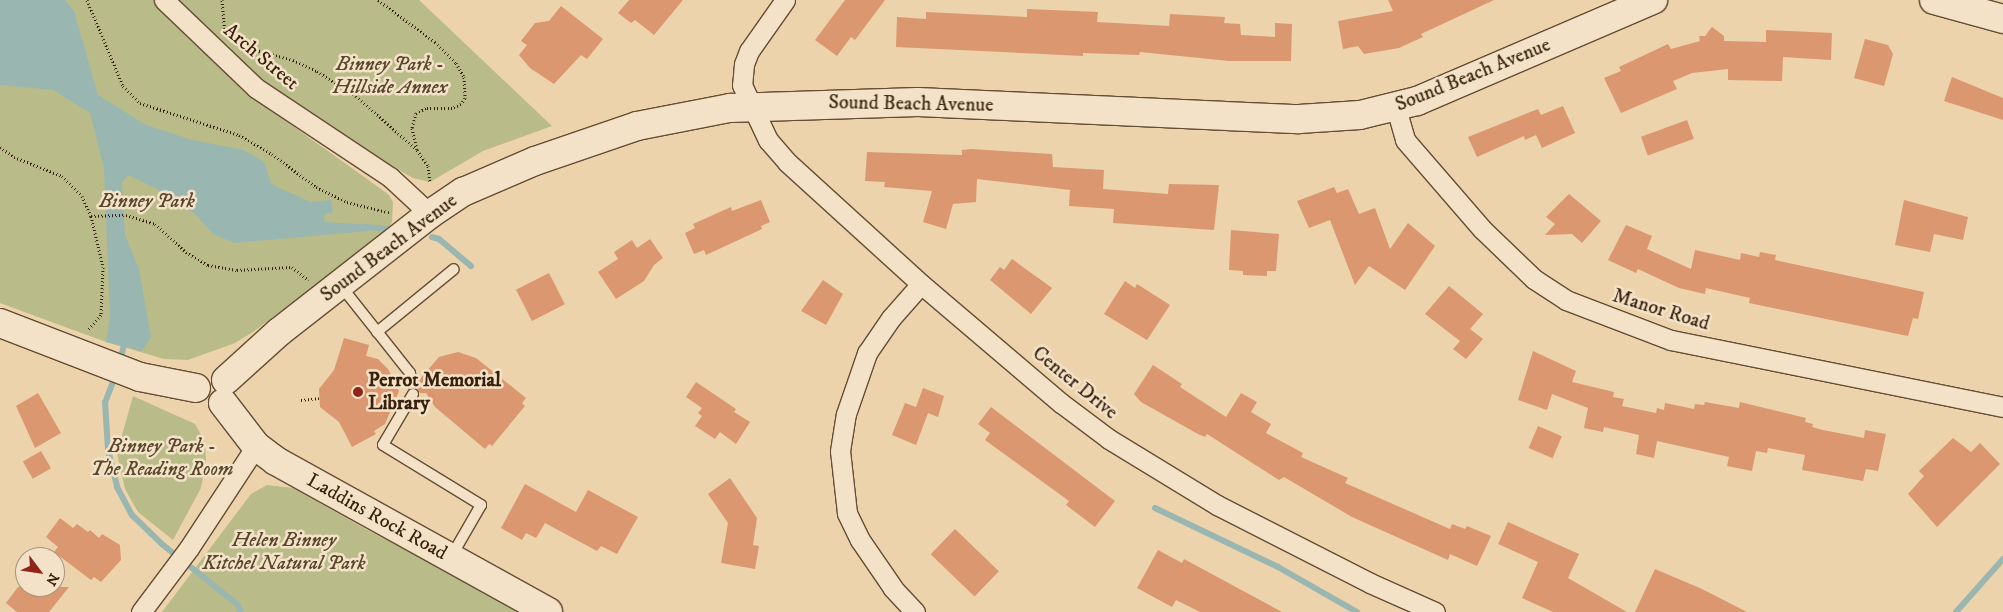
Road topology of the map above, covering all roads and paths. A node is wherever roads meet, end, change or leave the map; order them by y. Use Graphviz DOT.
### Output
graph roads {
  1 [pos="87,0"];
  2 [pos="164,0"];
  3 [pos="222,0"];
  4 [pos="378,0"];
  5 [pos="784,0"];
  6 [pos="1653,0"];
  7 [pos="1934,0"];
  8 [pos="2003,19"];
  9 [pos="226,38"];
  10 [pos="238,45"];
  11 [pos="750,106"];
  12 [pos="1396,108"];
  13 [pos="0,147"];
  14 [pos="417,150"];
  15 [pos="430,182"];
  16 [pos="391,213"];
  17 [pos="430,214"];
  18 [pos="91,216"];
  19 [pos="454,269"];
  20 [pos="312,284"];
  21 [pos="921,284"];
  22 [pos="340,286"];
  23 [pos="0,323"];
  24 [pos="377,332"];
  25 [pos="82,334"];
  26 [pos="224,391"];
  27 [pos="319,398"];
  28 [pos="301,400"];
  29 [pos="2003,407"];
  30 [pos="256,446"];
  31 [pos="450,558"];
  32 [pos="141,612"];
  33 [pos="548,612"];
  34 [pos="915,612"];
  35 [pos="1435,612"];
  1 -- 16 [label="path"];
  2 -- 17 [label="street, Arch Street"];
  3 -- 9 [label="path"];
  4 -- 14 [label="path"];
  5 -- 11 [label="street, Center Drive"];
  6 -- 12 [label="street, Sound Beach Avenue"];
  7 -- 8 [label="street"];
  10 -- 14 [label="path"];
  11 -- 12 [label="street, Sound Beach Avenue"];
  11 -- 17 [label="street, Sound Beach Avenue"];
  11 -- 21 [label="street, Center Drive"];
  12 -- 29 [label="street, Manor Road"];
  13 -- 18 [label="path"];
  14 -- 15 [label="path"];
  17 -- 22 [label="street, Sound Beach Avenue"];
  18 -- 20 [label="path"];
  18 -- 25 [label="path"];
  19 -- 24 [label="lane"];
  21 -- 34 [label="street"];
  21 -- 35 [label="street, Center Drive"];
  22 -- 24 [label="lane"];
  22 -- 26 [label="street, Sound Beach Avenue"];
  23 -- 26 [label="street"];
  24 -- 31 [label="lane"];
  26 -- 30 [label="street, Laddins Rock Road"];
  27 -- 28 [label="path"];
  30 -- 31 [label="street, Laddins Rock Road"];
  30 -- 32 [label="street"];
  31 -- 33 [label="street, Laddins Rock Road"];
}
